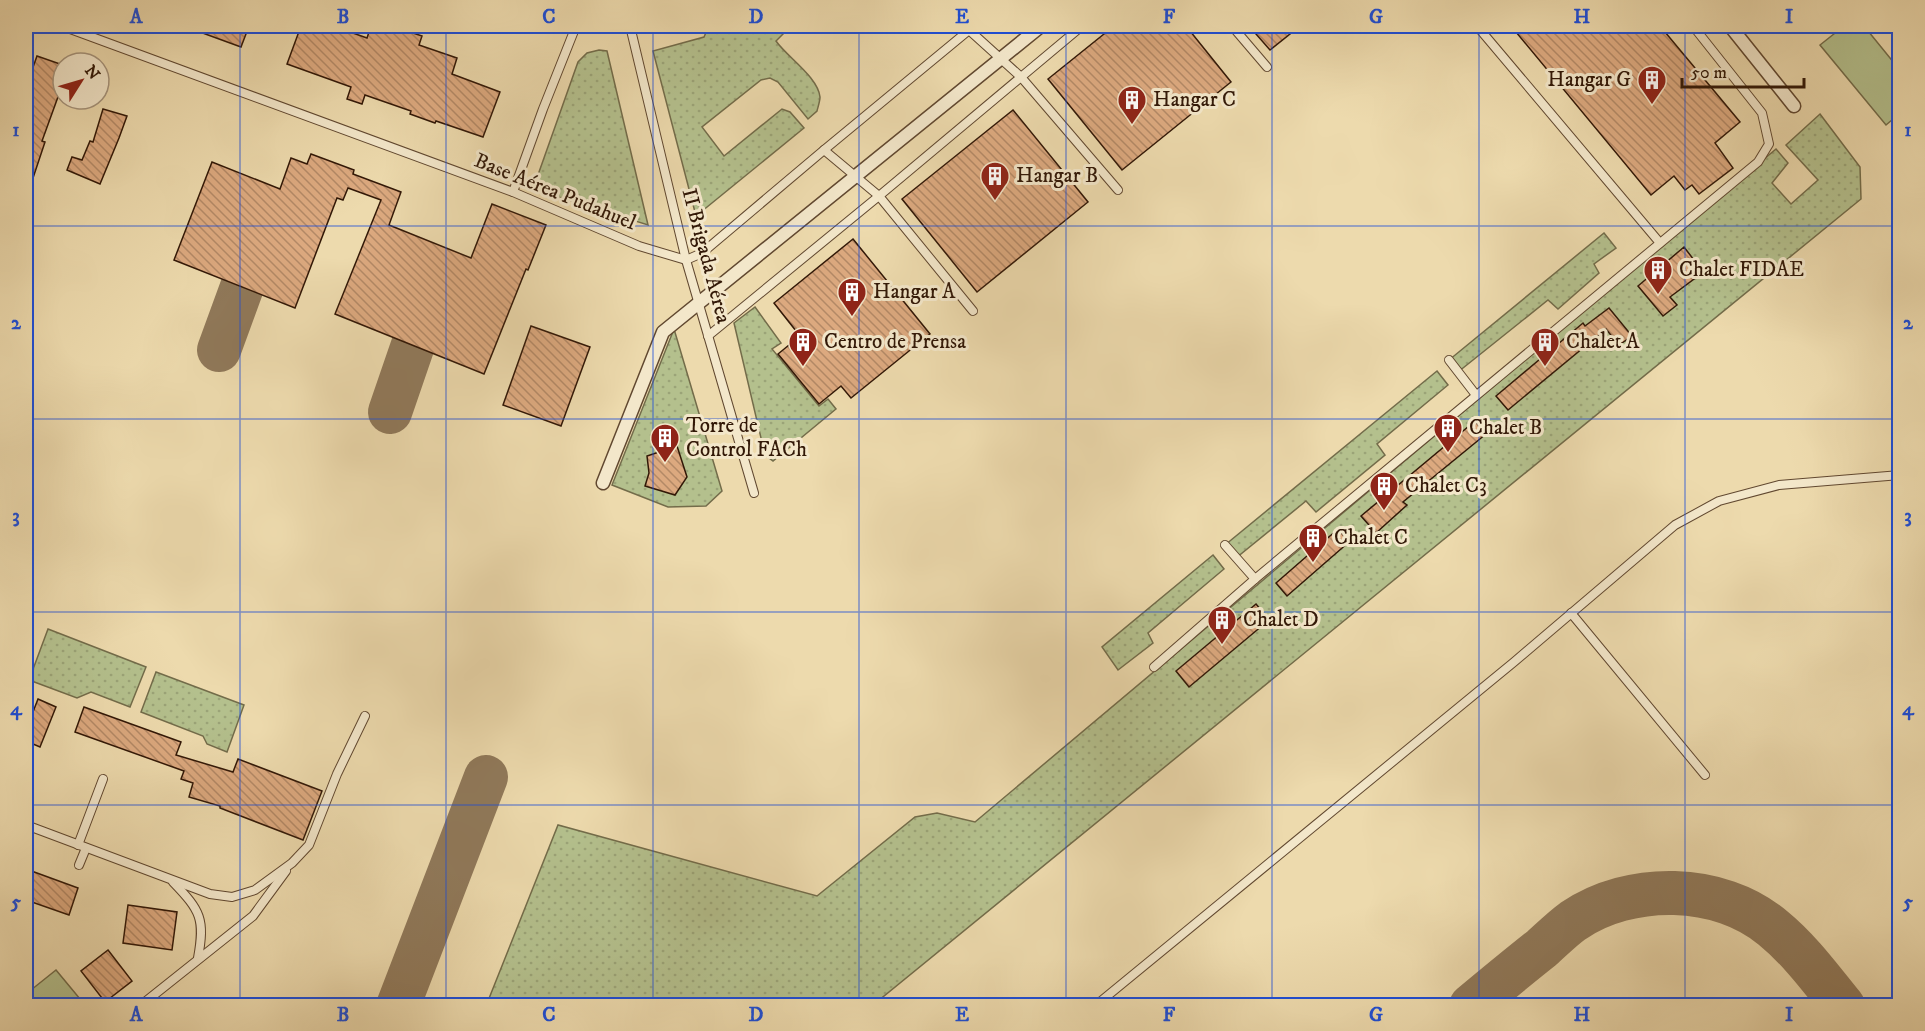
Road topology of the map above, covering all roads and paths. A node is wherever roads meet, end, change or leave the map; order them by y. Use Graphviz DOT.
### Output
graph roads {
  1 [pos="62,26"];
  2 [pos="576,26"];
  3 [pos="630,26"];
  4 [pos="1041,26"];
  5 [pos="1082,26"];
  6 [pos="1232,26"];
  7 [pos="1477,26"];
  8 [pos="1693,26"];
  9 [pos="1730,26"];
  10 [pos="971,28"];
  11 [pos="1000,58"];
  12 [pos="1267,67"];
  13 [pos="1021,77"];
  14 [pos="1794,106"];
  15 [pos="824,150"];
  16 [pos="855,176"];
  17 [pos="1118,190"];
  18 [pos="513,192"];
  19 [pos="879,196"];
  20 [pos="1660,243"];
  21 [pos="686,260"];
  22 [pos="699,303"];
  23 [pos="973,311"];
  24 [pos="708,336"];
  25 [pos="1449,360"];
  26 [pos="1476,395"];
  27 [pos="1899,475"];
  28 [pos="603,483"];
  29 [pos="754,493"];
  30 [pos="1225,545"];
  31 [pos="1255,579"];
  32 [pos="1571,613"];
  33 [pos="1155,667"];
  34 [pos="364,716"];
  35 [pos="1705,775"];
  36 [pos="103,779"];
  37 [pos="26,825"];
  38 [pos="82,846"];
  39 [pos="292,863"];
  40 [pos="79,865"];
  41 [pos="170,879"];
  42 [pos="198,958"];
  43 [pos="140,1005"];
  44 [pos="1095,1005"];
  1 -- 18 [label="lane, Base Aérea Pudahuel"];
  2 -- 18 [label="lane"];
  3 -- 21 [label="lane, II Brigada Aérea"];
  4 -- 11 [label="street"];
  5 -- 13 [label="lane"];
  6 -- 12 [label="lane"];
  7 -- 20 [label="lane"];
  8 -- 20 [label="lane"];
  9 -- 14 [label="street"];
  10 -- 11 [label="lane"];
  10 -- 15 [label="lane"];
  11 -- 13 [label="lane"];
  11 -- 16 [label="street"];
  13 -- 17 [label="lane"];
  13 -- 19 [label="lane"];
  15 -- 16 [label="lane"];
  15 -- 21 [label="lane"];
  16 -- 19 [label="lane"];
  16 -- 22 [label="street"];
  18 -- 21 [label="lane, Base Aérea Pudahuel"];
  19 -- 23 [label="lane"];
  19 -- 24 [label="lane"];
  20 -- 26 [label="lane"];
  21 -- 22 [label="lane, II Brigada Aérea"];
  22 -- 24 [label="lane, II Brigada Aérea"];
  22 -- 28 [label="street"];
  24 -- 29 [label="lane, II Brigada Aérea"];
  25 -- 26 [label="lane"];
  26 -- 31 [label="lane"];
  27 -- 32 [label="lane"];
  30 -- 31 [label="lane"];
  31 -- 33 [label="lane"];
  32 -- 35 [label="lane"];
  32 -- 44 [label="lane"];
  34 -- 39 [label="lane"];
  36 -- 38 [label="lane"];
  37 -- 38 [label="lane"];
  38 -- 40 [label="lane"];
  38 -- 41 [label="lane"];
  39 -- 41 [label="lane"];
  39 -- 42 [label="lane"];
  41 -- 42 [label="lane"];
  42 -- 43 [label="lane"];
}
